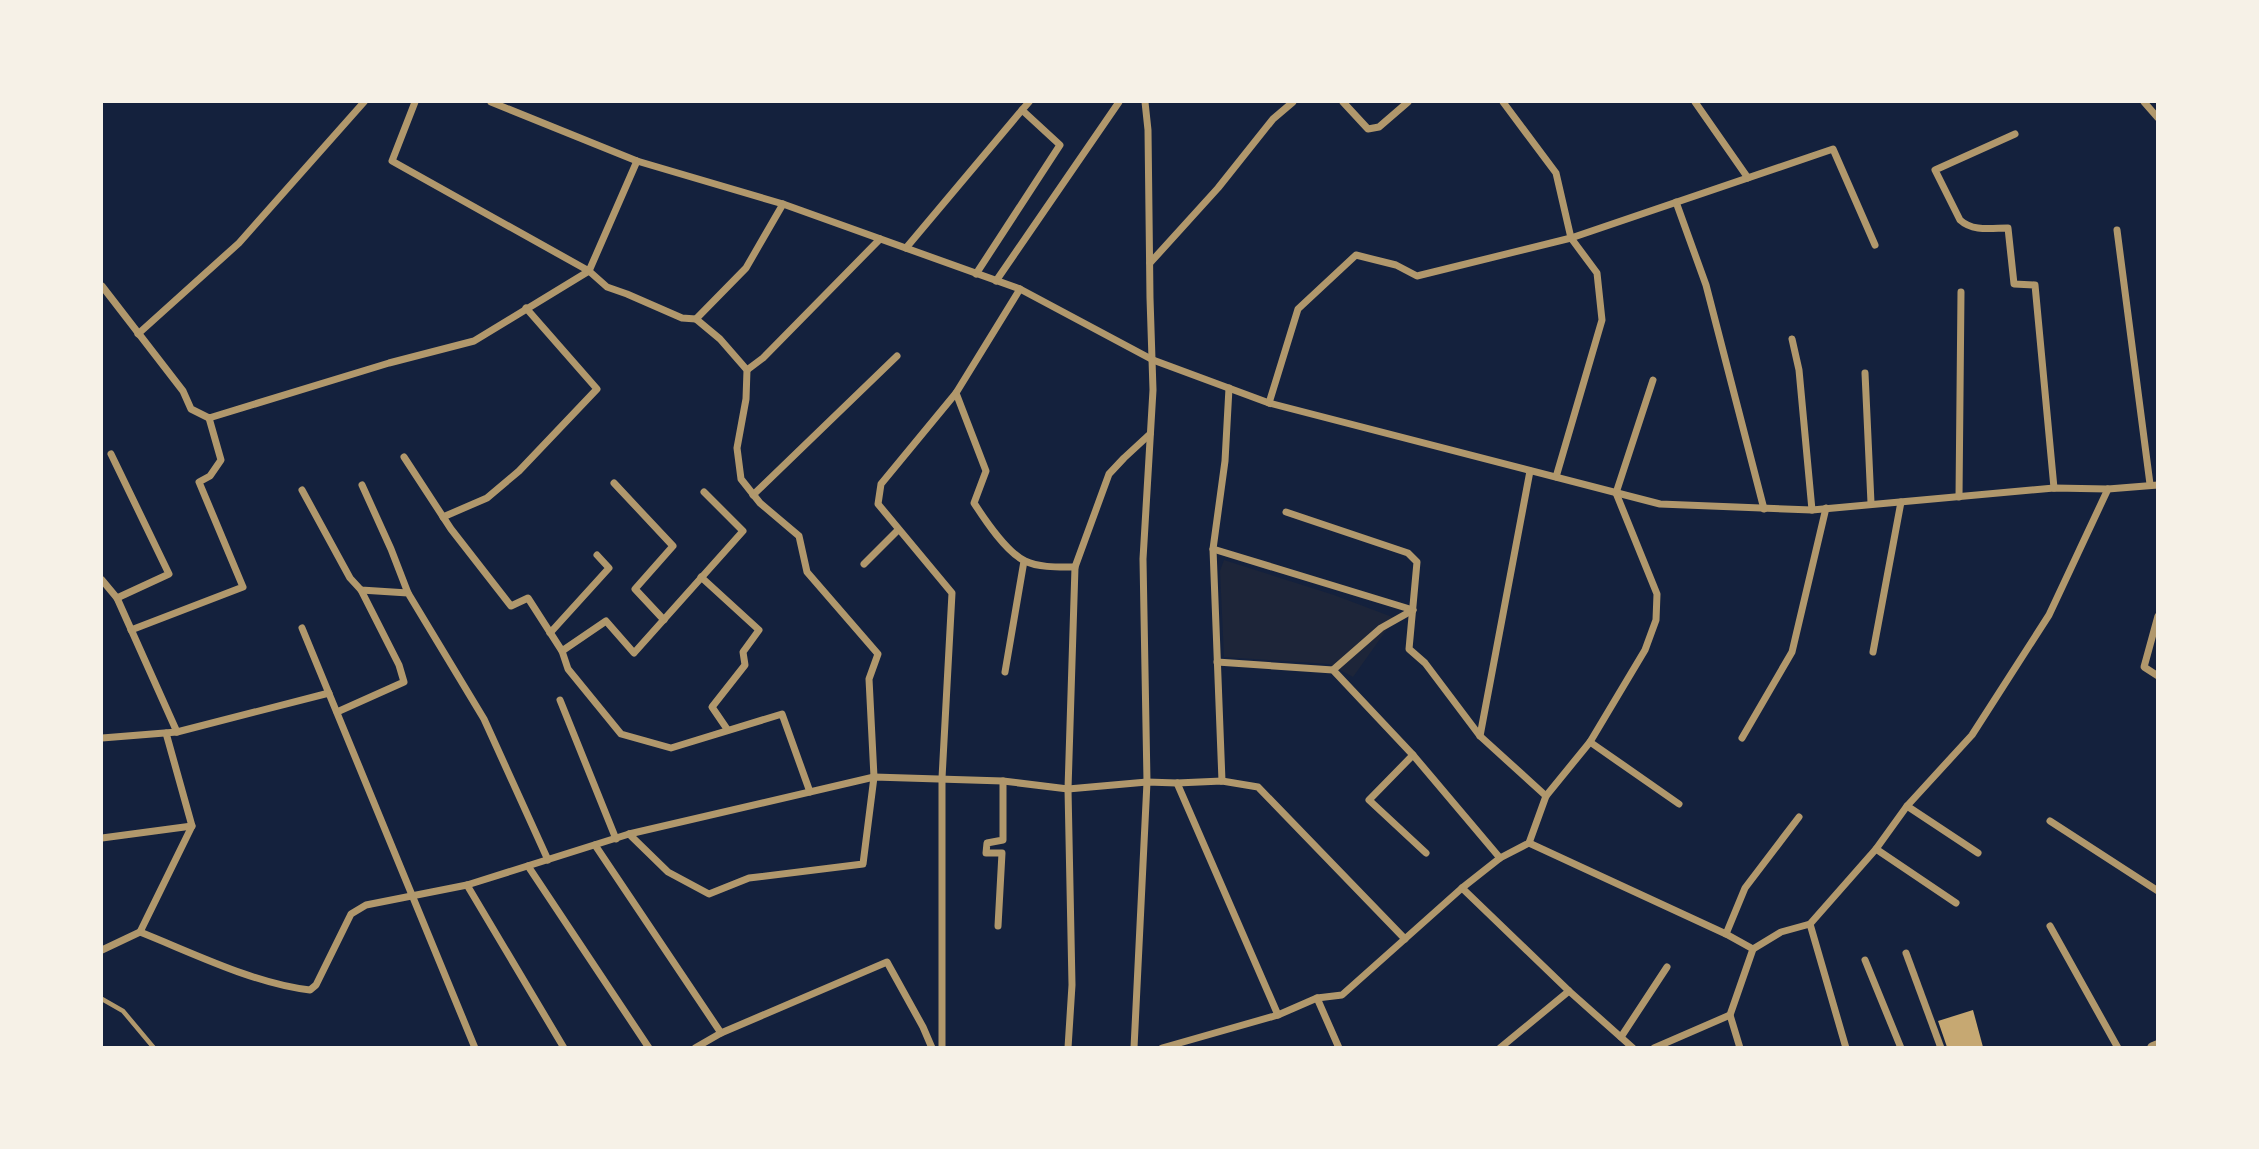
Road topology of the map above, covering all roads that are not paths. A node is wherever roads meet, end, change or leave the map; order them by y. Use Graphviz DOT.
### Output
graph roads {
  1 [pos="364,102"];
  2 [pos="415,102"];
  3 [pos="491,102"];
  4 [pos="1029,102"];
  5 [pos="1119,102"];
  6 [pos="1145,102"];
  7 [pos="1293,102"];
  8 [pos="1343,102"];
  9 [pos="1408,102"];
  10 [pos="1503,102"];
  11 [pos="1695,102"];
  12 [pos="2144,102"];
  13 [pos="1022,110"];
  14 [pos="2158,118"];
  15 [pos="2015,134"];
  16 [pos="638,161"];
  17 [pos="1748,178"];
  18 [pos="1676,202"];
  19 [pos="783,204"];
  20 [pos="2117,230"];
  21 [pos="880,239"];
  22 [pos="1571,239"];
  23 [pos="1875,245"];
  24 [pos="906,248"];
  25 [pos="1149,264"];
  26 [pos="589,271"];
  27 [pos="976,274"];
  28 [pos="996,281"];
  29 [pos="102,286"];
  30 [pos="1020,289"];
  31 [pos="1961,292"];
  32 [pos="526,308"];
  33 [pos="696,319"];
  34 [pos="138,334"];
  35 [pos="1792,339"];
  36 [pos="897,356"];
  37 [pos="1153,360"];
  38 [pos="747,370"];
  39 [pos="1865,373"];
  40 [pos="1653,380"];
  41 [pos="1229,388"];
  42 [pos="956,393"];
  43 [pos="1269,402"];
  44 [pos="209,418"];
  45 [pos="1150,434"];
  46 [pos="111,454"];
  47 [pos="404,457"];
  48 [pos="1530,471"];
  49 [pos="1556,477"];
  50 [pos="614,483"];
  51 [pos="2154,484"];
  52 [pos="362,485"];
  53 [pos="2054,488"];
  54 [pos="2108,489"];
  55 [pos="302,490"];
  56 [pos="705,492"];
  57 [pos="1616,493"];
  58 [pos="753,495"];
  59 [pos="1959,497"];
  60 [pos="1901,502"];
  61 [pos="1871,503"];
  62 [pos="1826,508"];
  63 [pos="1763,509"];
  64 [pos="1812,510"];
  65 [pos="1286,512"];
  66 [pos="443,517"];
  67 [pos="898,530"];
  68 [pos="1213,549"];
  69 [pos="597,555"];
  70 [pos="1024,561"];
  71 [pos="864,564"];
  72 [pos="1075,568"];
  73 [pos="701,577"];
  74 [pos="102,580"];
  75 [pos="361,590"];
  76 [pos="408,593"];
  77 [pos="117,598"];
  78 [pos="1413,610"];
  79 [pos="2157,618"];
  80 [pos="664,620"];
  81 [pos="302,628"];
  82 [pos="131,630"];
  83 [pos="550,633"];
  84 [pos="562,651"];
  85 [pos="1873,652"];
  86 [pos="1217,662"];
  87 [pos="1333,670"];
  88 [pos="1005,672"];
  89 [pos="2158,676"];
  90 [pos="329,693"];
  91 [pos="559,700"];
  92 [pos="337,712"];
  93 [pos="727,729"];
  94 [pos="177,732"];
  95 [pos="166,733"];
  96 [pos="1480,736"];
  97 [pos="102,738"];
  98 [pos="1742,738"];
  99 [pos="1590,742"];
  100 [pos="1413,755"];
  101 [pos="874,777"];
  102 [pos="942,778"];
  103 [pos="1003,781"];
  104 [pos="1222,781"];
  105 [pos="1147,782"];
  106 [pos="1177,783"];
  107 [pos="1068,789"];
  108 [pos="810,792"];
  109 [pos="1546,796"];
  110 [pos="1679,804"];
  111 [pos="1907,806"];
  112 [pos="1799,817"];
  113 [pos="2050,821"];
  114 [pos="192,826"];
  115 [pos="629,835"];
  116 [pos="102,838"];
  117 [pos="616,839"];
  118 [pos="1529,843"];
  119 [pos="595,845"];
  120 [pos="1877,849"];
  121 [pos="1426,853"];
  122 [pos="1978,853"];
  123 [pos="1500,858"];
  124 [pos="548,860"];
  125 [pos="528,866"];
  126 [pos="467,885"];
  127 [pos="1462,888"];
  128 [pos="2158,891"];
  129 [pos="414,896"];
  130 [pos="1956,903"];
  131 [pos="1810,924"];
  132 [pos="998,926"];
  133 [pos="2050,926"];
  134 [pos="140,932"];
  135 [pos="1726,934"];
  136 [pos="1405,939"];
  137 [pos="1753,949"];
  138 [pos="102,950"];
  139 [pos="1906,953"];
  140 [pos="1865,960"];
  141 [pos="1667,967"];
  142 [pos="1569,991"];
  143 [pos="1317,998"];
  144 [pos="102,999"];
  145 [pos="1278,1015"];
  146 [pos="1730,1015"];
  147 [pos="721,1032"];
  148 [pos="1621,1037"];
  149 [pos="1189,1044"];
  150 [pos="154,1048"];
  151 [pos="475,1048"];
  152 [pos="564,1048"];
  153 [pos="649,1048"];
  154 [pos="695,1048"];
  155 [pos="932,1048"];
  156 [pos="942,1048"];
  157 [pos="1068,1048"];
  158 [pos="1134,1048"];
  159 [pos="1162,1048"];
  160 [pos="1339,1048"];
  161 [pos="1500,1048"];
  162 [pos="1633,1048"];
  163 [pos="1654,1048"];
  164 [pos="1740,1048"];
  165 [pos="1846,1048"];
  166 [pos="1901,1048"];
  167 [pos="1941,1048"];
  168 [pos="2118,1048"];
  1 -- 34 [label="street"];
  2 -- 26 [label="street"];
  3 -- 16 [label="street"];
  4 -- 13 [label="street"];
  5 -- 28 [label="street"];
  6 -- 25 [label="street"];
  7 -- 25 [label="street"];
  8 -- 9 [label="street"];
  10 -- 22 [label="street"];
  11 -- 17 [label="street"];
  12 -- 14 [label="street"];
  13 -- 24 [label="street"];
  13 -- 27 [label="street"];
  15 -- 53 [label="street"];
  16 -- 19 [label="street"];
  16 -- 26 [label="street"];
  17 -- 18 [label="street"];
  17 -- 23 [label="street"];
  18 -- 22 [label="street"];
  18 -- 63 [label="street"];
  19 -- 21 [label="street"];
  19 -- 33 [label="street"];
  20 -- 51 [label="street"];
  21 -- 24 [label="street"];
  21 -- 38 [label="street"];
  22 -- 43 [label="street"];
  22 -- 49 [label="street"];
  24 -- 27 [label="street"];
  25 -- 37 [label="street"];
  26 -- 32 [label="street"];
  26 -- 33 [label="street"];
  27 -- 28 [label="street"];
  28 -- 30 [label="street"];
  29 -- 34 [label="street"];
  30 -- 37 [label="street"];
  30 -- 42 [label="street"];
  31 -- 59 [label="street"];
  32 -- 44 [label="street"];
  32 -- 66 [label="street"];
  33 -- 38 [label="street"];
  34 -- 44 [label="street"];
  35 -- 64 [label="street"];
  36 -- 58 [label="street"];
  37 -- 41 [label="street"];
  37 -- 45 [label="street"];
  38 -- 58 [label="street"];
  39 -- 61 [label="street"];
  40 -- 57 [label="street"];
  41 -- 43 [label="street"];
  41 -- 68 [label="street"];
  42 -- 67 [label="street"];
  42 -- 70 [label="street"];
  43 -- 48 [label="street"];
  44 -- 82 [label="street"];
  45 -- 72 [label="street"];
  45 -- 105 [label="street"];
  46 -- 77 [label="street"];
  47 -- 66 [label="street"];
  48 -- 49 [label="street"];
  48 -- 96 [label="street"];
  49 -- 57 [label="street"];
  50 -- 80 [label="street"];
  51 -- 54 [label="street"];
  52 -- 76 [label="street"];
  53 -- 54 [label="street"];
  53 -- 59 [label="street"];
  54 -- 111 [label="street"];
  55 -- 75 [label="street"];
  56 -- 73 [label="street"];
  57 -- 63 [label="street"];
  57 -- 99 [label="street"];
  58 -- 101 [label="street"];
  59 -- 60 [label="street"];
  60 -- 61 [label="street"];
  60 -- 85 [label="street"];
  61 -- 62 [label="street"];
  62 -- 64 [label="street"];
  62 -- 98 [label="street"];
  63 -- 64 [label="street"];
  65 -- 78 [label="street"];
  66 -- 83 [label="street"];
  67 -- 71 [label="street"];
  67 -- 102 [label="street"];
  68 -- 78 [label="street"];
  68 -- 86 [label="street"];
  69 -- 83 [label="street"];
  70 -- 72 [label="street"];
  70 -- 88 [label="street"];
  72 -- 107 [label="street"];
  73 -- 80 [label="street"];
  73 -- 93 [label="street"];
  74 -- 77 [label="street"];
  75 -- 76 [label="street"];
  75 -- 92 [label="street"];
  76 -- 124 [label="street"];
  77 -- 82 [label="street"];
  78 -- 87 [label="street"];
  78 -- 96 [label="street"];
  79 -- 89 [label="street"];
  80 -- 84 [label="street"];
  81 -- 90 [label="street"];
  82 -- 94 [label="street"];
  83 -- 84 [label="street"];
  84 -- 93 [label="street"];
  86 -- 87 [label="street"];
  86 -- 104 [label="street"];
  87 -- 100 [label="street"];
  90 -- 92 [label="street"];
  90 -- 94 [label="street"];
  91 -- 117 [label="street"];
  92 -- 129 [label="street"];
  93 -- 108 [label="street"];
  94 -- 95 [label="street"];
  95 -- 97 [label="street"];
  95 -- 114 [label="street"];
  96 -- 109 [label="street"];
  99 -- 109 [label="street"];
  99 -- 110 [label="street"];
  100 -- 121 [label="street"];
  100 -- 123 [label="street"];
  101 -- 102 [label="street"];
  101 -- 108 [label="street"];
  101 -- 115 [label="street"];
  102 -- 103 [label="street"];
  102 -- 156 [label="street"];
  103 -- 107 [label="street"];
  103 -- 132 [label="street"];
  104 -- 106 [label="street"];
  104 -- 136 [label="street"];
  105 -- 106 [label="street"];
  105 -- 107 [label="street"];
  105 -- 158 [label="street"];
  106 -- 145 [label="street"];
  107 -- 157 [label="street"];
  108 -- 115 [label="street"];
  109 -- 118 [label="street"];
  111 -- 120 [label="street"];
  111 -- 122 [label="street"];
  112 -- 135 [label="street"];
  113 -- 128 [label="street"];
  114 -- 116 [label="street"];
  114 -- 134 [label="street"];
  115 -- 117 [label="street"];
  117 -- 119 [label="street"];
  118 -- 123 [label="street"];
  118 -- 135 [label="street"];
  119 -- 124 [label="street"];
  119 -- 147 [label="street"];
  120 -- 130 [label="street"];
  120 -- 131 [label="street"];
  123 -- 127 [label="street"];
  124 -- 125 [label="street"];
  125 -- 126 [label="street"];
  125 -- 153 [label="street"];
  126 -- 129 [label="street"];
  126 -- 152 [label="street"];
  127 -- 136 [label="street"];
  127 -- 142 [label="street"];
  129 -- 134 [label="street"];
  129 -- 151 [label="street"];
  131 -- 137 [label="street"];
  131 -- 165 [label="street"];
  133 -- 168 [label="street"];
  134 -- 138 [label="street"];
  135 -- 137 [label="street"];
  136 -- 143 [label="street"];
  137 -- 146 [label="street"];
  139 -- 167 [label="street"];
  140 -- 166 [label="street"];
  141 -- 148 [label="street"];
  142 -- 148 [label="street"];
  142 -- 161 [label="street"];
  143 -- 145 [label="street"];
  143 -- 160 [label="street"];
  144 -- 150 [label="lane"];
  145 -- 149 [label="street"];
  146 -- 163 [label="street"];
  146 -- 164 [label="street"];
  147 -- 154 [label="street"];
  147 -- 155 [label="street"];
  148 -- 162 [label="street"];
  149 -- 159 [label="street"];
}
